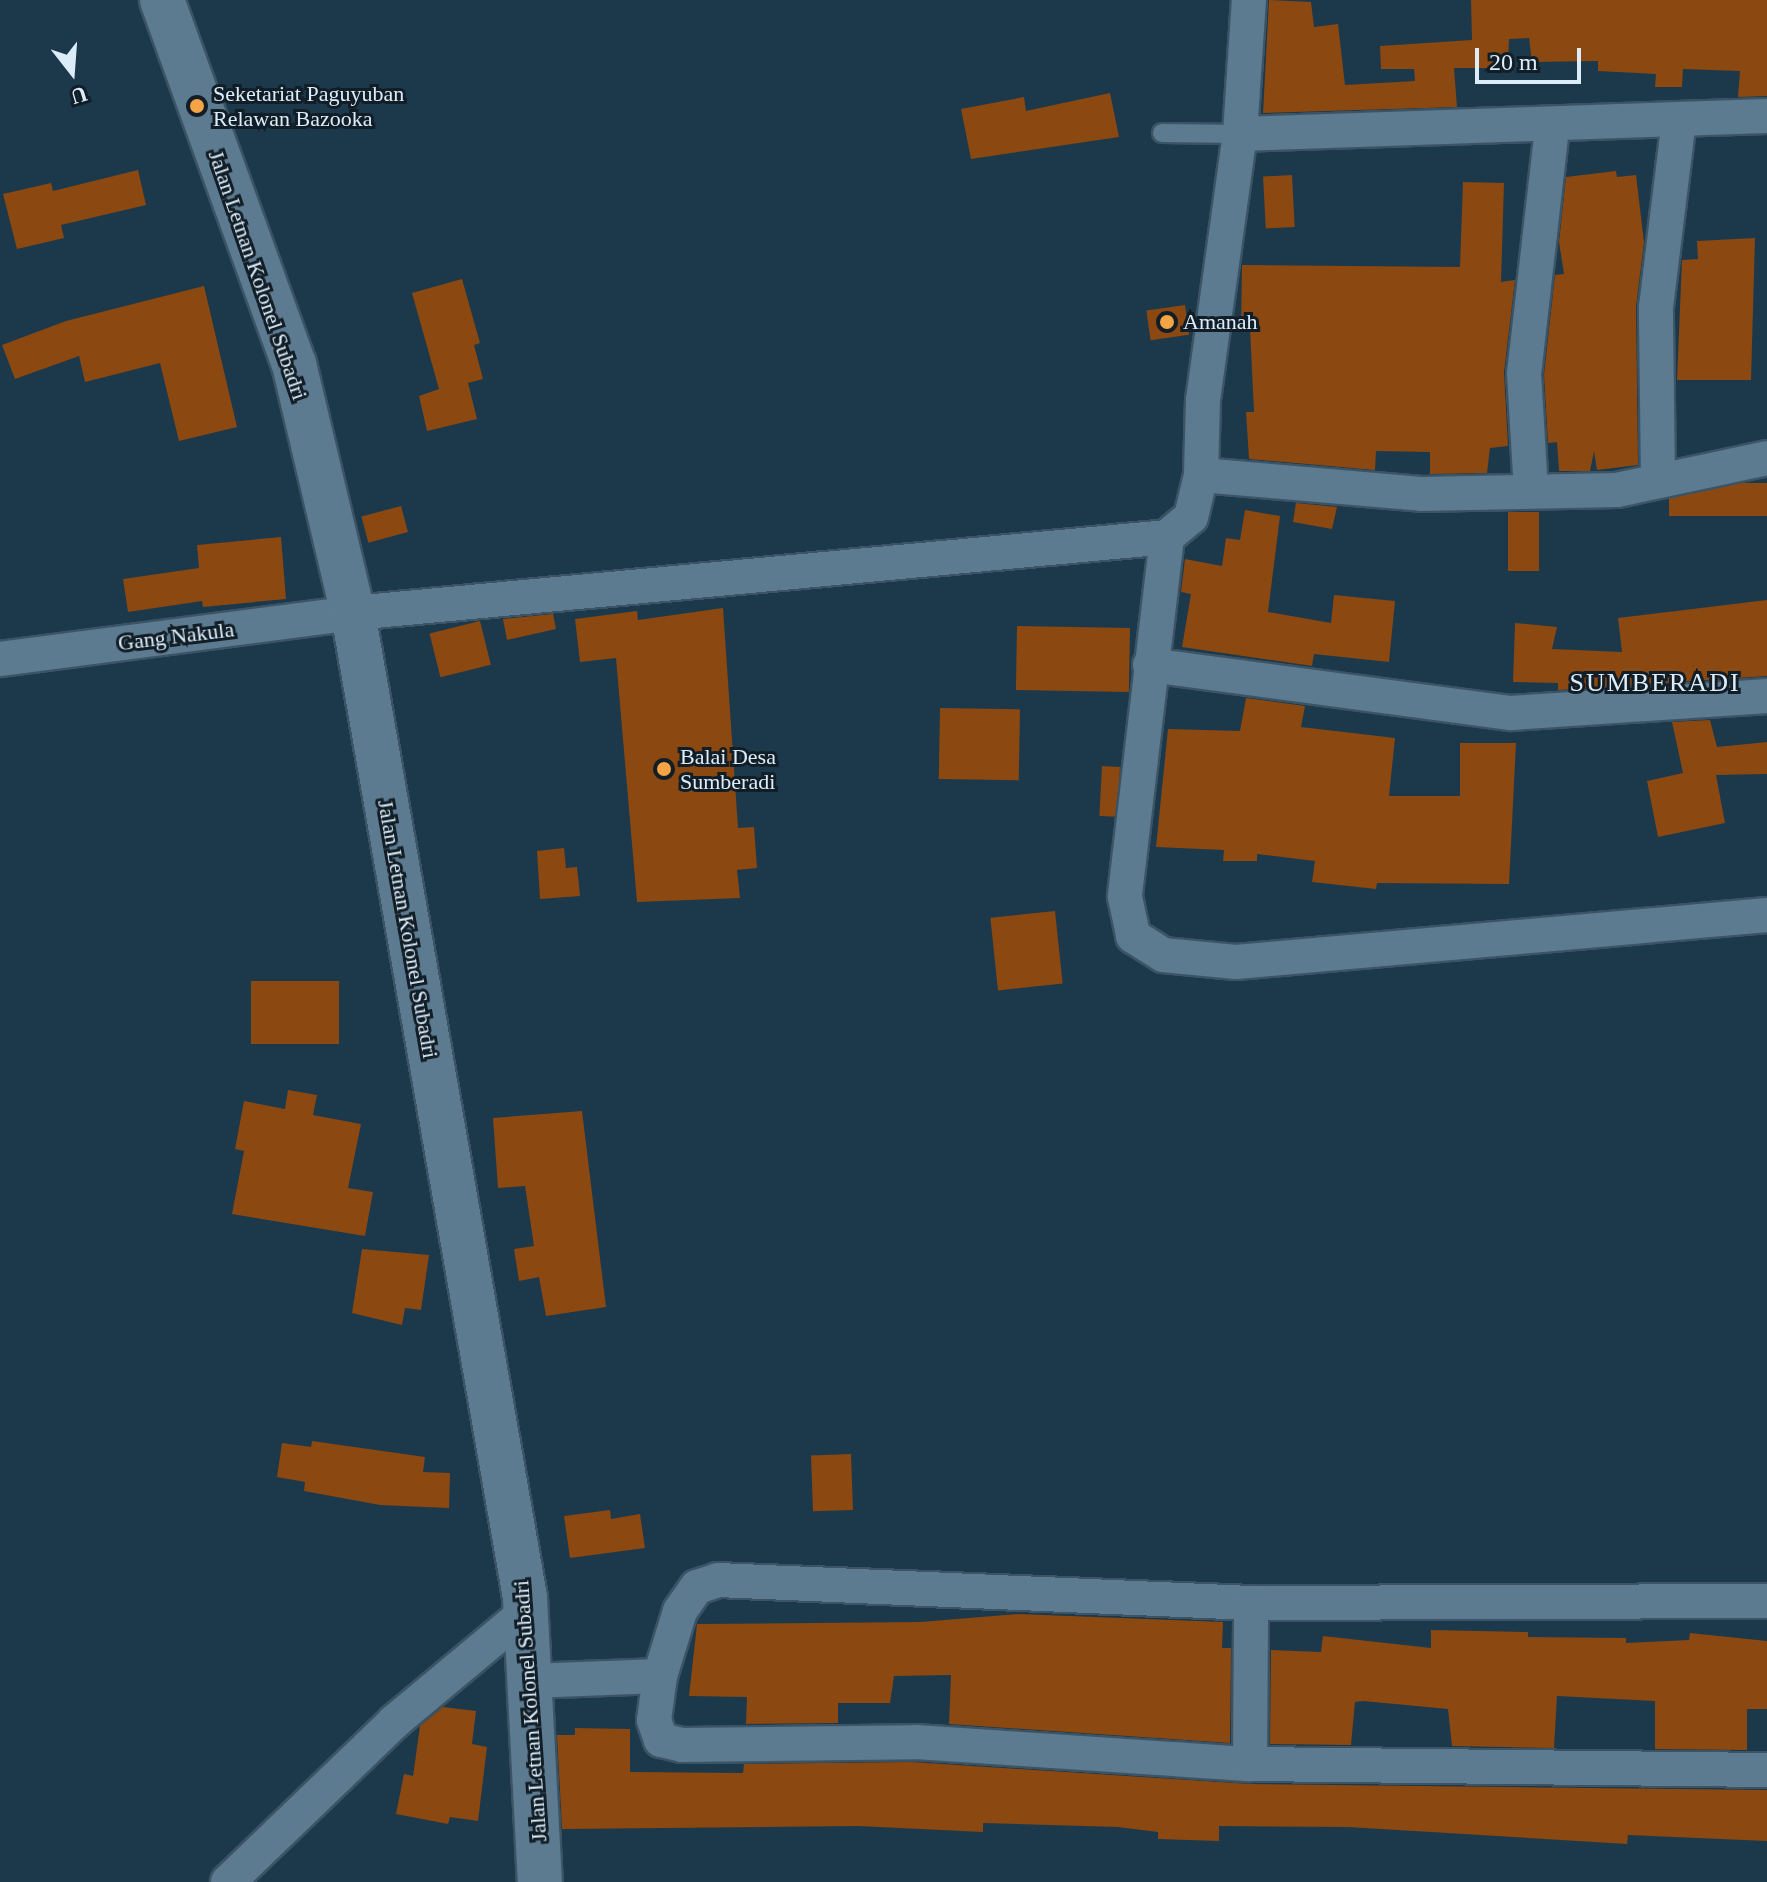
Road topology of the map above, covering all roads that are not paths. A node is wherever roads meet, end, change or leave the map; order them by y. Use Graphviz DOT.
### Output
graph roads {
  1 [pos="162,0"];
  2 [pos="1249,0"];
  3 [pos="1767,116"];
  4 [pos="1679,119"];
  5 [pos="1552,127"];
  6 [pos="1162,133"];
  7 [pos="1240,134"];
  8 [pos="1767,458"];
  9 [pos="1201,475"];
  10 [pos="1658,481"];
  11 [pos="1531,491"];
  12 [pos="1167,537"];
  13 [pos="353,613"];
  14 [pos="0,659"];
  15 [pos="1150,665"];
  16 [pos="1767,696"];
  17 [pos="1767,915"];
  18 [pos="1767,1601"];
  19 [pos="1251,1603"];
  20 [pos="525,1613"];
  21 [pos="660,1676"];
  22 [pos="529,1681"];
  23 [pos="1250,1764"];
  24 [pos="1767,1770"];
  25 [pos="228,1882"];
  26 [pos="540,1882"];
  1 -- 13 [label="main road, Jalan Letnan Kolonel Subadri"];
  2 -- 7 [label="street"];
  3 -- 4 [label="street"];
  4 -- 5 [label="street"];
  4 -- 10 [label="street"];
  5 -- 7 [label="street"];
  5 -- 11 [label="street"];
  6 -- 7 [label="lane"];
  7 -- 9 [label="street"];
  8 -- 10 [label="street"];
  9 -- 11 [label="street"];
  9 -- 12 [label="street"];
  10 -- 11 [label="street"];
  12 -- 13 [label="street, Gang Nakula"];
  12 -- 15 [label="street"];
  13 -- 14 [label="street, Gang Nakula"];
  13 -- 20 [label="main road, Jalan Letnan Kolonel Subadri"];
  15 -- 16 [label="street"];
  15 -- 17 [label="street"];
  18 -- 19 [label="street"];
  19 -- 21 [label="street"];
  19 -- 23 [label="street"];
  20 -- 22 [label="main road, Jalan Letnan Kolonel Subadri"];
  20 -- 25 [label="street"];
  21 -- 22 [label="street"];
  21 -- 23 [label="street"];
  22 -- 26 [label="main road, Jalan Letnan Kolonel Subadri"];
  23 -- 24 [label="street"];
}
